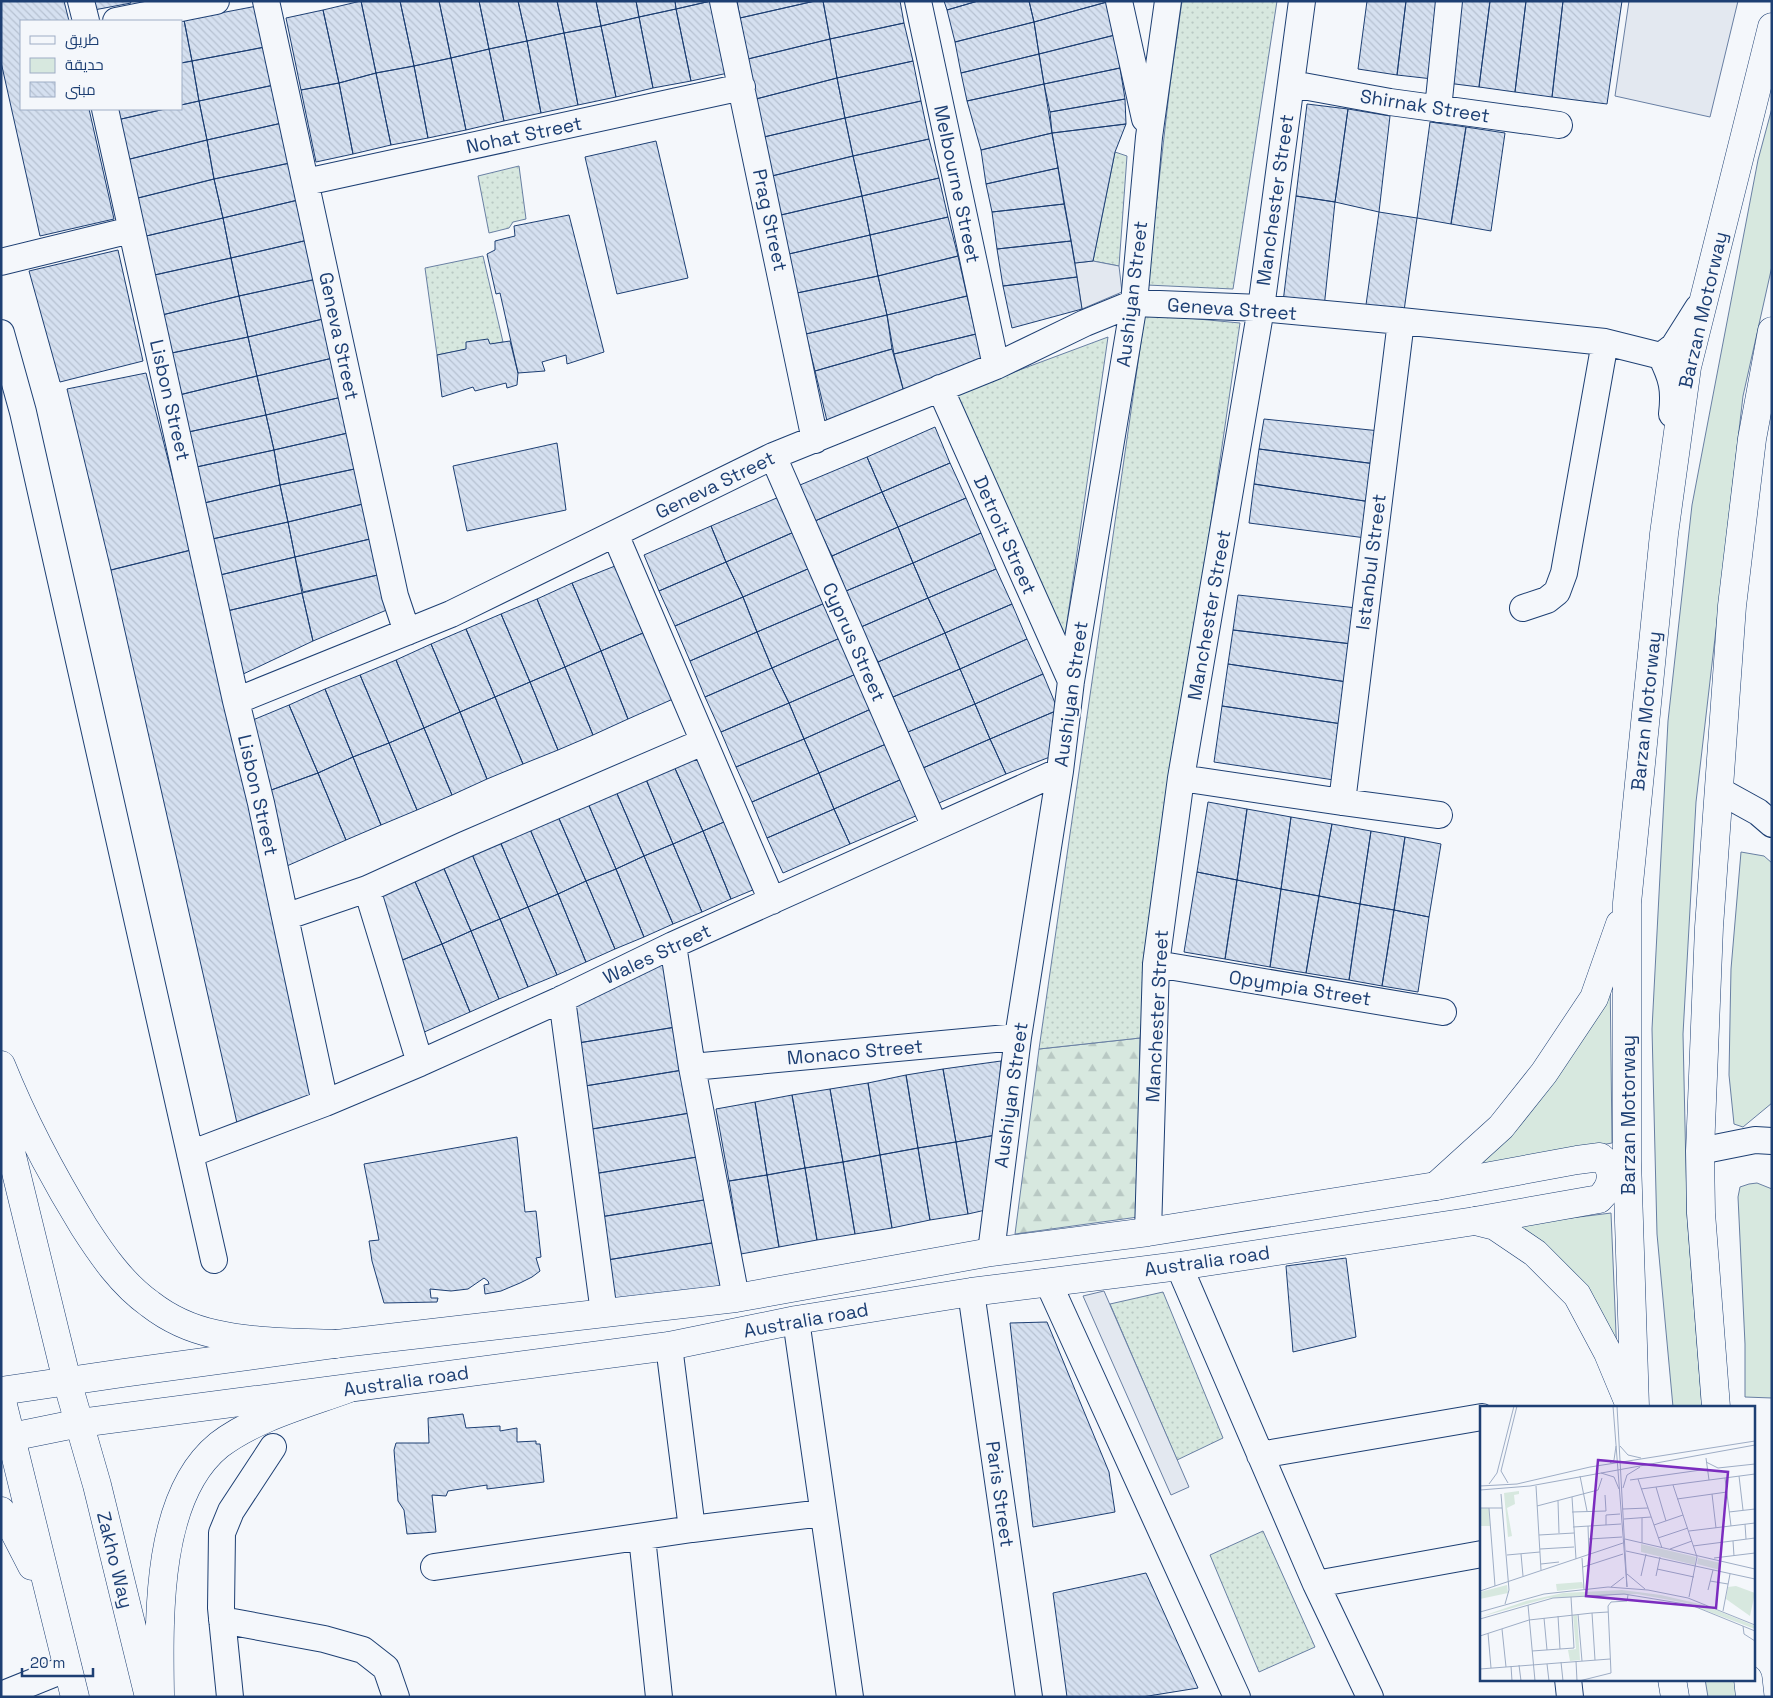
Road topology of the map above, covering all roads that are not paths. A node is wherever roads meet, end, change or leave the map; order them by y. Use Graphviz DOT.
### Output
graph roads {
  1 [pos="81,1"];
  2 [pos="216,1"];
  3 [pos="266,1"];
  4 [pos="723,1"];
  5 [pos="918,1"];
  6 [pos="1119,1"];
  7 [pos="1168,1"];
  8 [pos="1302,1"];
  9 [pos="1449,1"];
  10 [pos="86,20"];
  11 [pos="121,20"];
  12 [pos="1772,26"];
  13 [pos="1292,84"];
  14 [pos="742,87"];
  15 [pos="1438,109"];
  16 [pos="105,110"];
  17 [pos="1559,125"];
  18 [pos="1149,137"];
  19 [pos="306,182"];
  20 [pos="131,230"];
  21 [pos="1,262"];
  22 [pos="1705,296"];
  23 [pos="1134,303"];
  24 [pos="1260,308"];
  25 [pos="1401,321"];
  26 [pos="1772,331"];
  27 [pos="1,333"];
  28 [pos="1605,342"];
  29 [pos="1661,356"];
  30 [pos="996,366"];
  31 [pos="940,388"];
  32 [pos="815,440"];
  33 [pos="773,456"];
  34 [pos="1669,497"];
  35 [pos="615,534"];
  36 [pos="1523,608"];
  37 [pos="408,632"];
  38 [pos="1071,681"];
  39 [pos="236,701"];
  40 [pos="703,742"];
  41 [pos="1060,771"];
  42 [pos="1181,778"];
  43 [pos="1720,792"];
  44 [pos="1342,802"];
  45 [pos="1438,815"];
  46 [pos="1772,824"];
  47 [pos="936,827"];
  48 [pos="367,889"];
  49 [pos="772,901"];
  50 [pos="1627,903"];
  51 [pos="284,917"];
  52 [pos="673,945"];
  53 [pos="1156,964"];
  54 [pos="562,999"];
  55 [pos="1443,1012"];
  56 [pos="1018,1038"];
  57 [pos="420,1063"];
  58 [pos="1,1066"];
  59 [pos="692,1067"];
  60 [pos="326,1103"];
  61 [pos="1,1111"];
  62 [pos="1771,1140"];
  63 [pos="1700,1151"];
  64 [pos="190,1154"];
  65 [pos="1436,1186"];
  66 [pos="1475,1221"];
  67 [pos="1148,1232"];
  68 [pos="990,1252"];
  69 [pos="214,1260"];
  70 [pos="1179,1266"];
  71 [pos="1048,1282"];
  72 [pos="971,1292"];
  73 [pos="736,1298"];
  74 [pos="604,1314"];
  75 [pos="796,1320"];
  76 [pos="335,1344"];
  77 [pos="669,1346"];
  78 [pos="68,1381"];
  79 [pos="347,1389"];
  80 [pos="1,1391"];
  81 [pos="1,1397"];
  82 [pos="1630,1406"];
  83 [pos="1635,1406"];
  84 [pos="1716,1406"];
  85 [pos="1480,1417"];
  86 [pos="80,1423"];
  87 [pos="7,1438"];
  88 [pos="273,1447"];
  89 [pos="1260,1455"];
  90 [pos="1,1511"];
  91 [pos="823,1514"];
  92 [pos="692,1529"];
  93 [pos="642,1537"];
  94 [pos="1480,1554"];
  95 [pos="434,1567"];
  96 [pos="1316,1584"];
  97 [pos="222,1620"];
  98 [pos="58,1630"];
  99 [pos="68,1668"];
  100 [pos="1568,1680"];
  101 [pos="1672,1680"];
  102 [pos="1748,1680"];
  103 [pos="1,1695"];
  104 [pos="75,1697"];
  105 [pos="149,1697"];
  106 [pos="160,1697"];
  107 [pos="230,1697"];
  108 [pos="396,1697"];
  109 [pos="659,1697"];
  110 [pos="850,1697"];
  111 [pos="1028,1697"];
  112 [pos="1237,1697"];
  113 [pos="1370,1697"];
  114 [pos="1570,1697"];
  115 [pos="1675,1697"];
  116 [pos="1750,1697"];
  1 -- 10 [label="street"];
  2 -- 11 [label="street"];
  3 -- 19 [label="street, Geneva Street"];
  4 -- 14 [label="street, Prag Street"];
  5 -- 30 [label="street, Melbourne Street"];
  6 -- 18 [label="street, Aushiyan Street"];
  7 -- 18 [label="street, Aushiyan Street"];
  8 -- 13 [label="street, Manchester Street"];
  9 -- 15 [label="street"];
  12 -- 22 [label="main road, Barzan Motorway"];
  13 -- 15 [label="street, Shirnak Street"];
  13 -- 24 [label="street, Manchester Street"];
  14 -- 19 [label="street, Nohat Street"];
  14 -- 32 [label="street, Prag Street"];
  15 -- 17 [label="street, Shirnak Street"];
  16 -- 20 [label="street, Lisbon Street"];
  18 -- 23 [label="street, Aushiyan Street"];
  19 -- 37 [label="street, Geneva Street"];
  20 -- 21 [label="street"];
  20 -- 39 [label="street, Lisbon Street"];
  22 -- 29 [label="street"];
  22 -- 34 [label="main road, Barzan Motorway"];
  23 -- 24 [label="street, Geneva Street"];
  23 -- 30 [label="street, Geneva Street"];
  23 -- 38 [label="street, Aushiyan Street"];
  24 -- 25 [label="street, Geneva Street"];
  24 -- 42 [label="street, Manchester Street"];
  25 -- 28 [label="street, Geneva Street"];
  25 -- 44 [label="street, Istanbul Street"];
  26 -- 43 [label="main road"];
  27 -- 64 [label="street"];
  28 -- 29 [label="street, Geneva Street"];
  28 -- 36 [label="street"];
  29 -- 34 [label="street"];
  30 -- 31 [label="street, Geneva Street"];
  31 -- 32 [label="street, Geneva Street"];
  31 -- 38 [label="street, Detroit Street"];
  32 -- 33 [label="street, Geneva Street"];
  33 -- 35 [label="street, Geneva Street"];
  33 -- 47 [label="street, Cyprus Street"];
  34 -- 50 [label="main road, Barzan Motorway"];
  35 -- 37 [label="street, Geneva Street"];
  35 -- 40 [label="street"];
  37 -- 39 [label="street"];
  38 -- 41 [label="street, Aushiyan Street"];
  39 -- 51 [label="street, Lisbon Street"];
  40 -- 48 [label="street"];
  40 -- 49 [label="street"];
  41 -- 47 [label="street, Wales Street"];
  41 -- 56 [label="street, Aushiyan Street"];
  42 -- 44 [label="street"];
  42 -- 53 [label="street, Manchester Street"];
  43 -- 46 [label="street"];
  43 -- 63 [label="main road"];
  44 -- 45 [label="street"];
  47 -- 49 [label="street, Wales Street"];
  48 -- 51 [label="street"];
  48 -- 57 [label="street"];
  49 -- 52 [label="street, Wales Street"];
  50 -- 65 [label="main road"];
  50 -- 83 [label="main road, Barzan Motorway"];
  51 -- 60 [label="street, Lisbon Street"];
  52 -- 54 [label="street, Wales Street"];
  52 -- 59 [label="street"];
  53 -- 55 [label="street, Opympia Street"];
  53 -- 67 [label="street, Manchester Street"];
  54 -- 57 [label="street, Wales Street"];
  54 -- 74 [label="street"];
  56 -- 59 [label="street, Monaco Street"];
  56 -- 68 [label="street, Aushiyan Street"];
  57 -- 60 [label="street, Wales Street"];
  58 -- 76 [label="main road"];
  59 -- 73 [label="street"];
  60 -- 64 [label="street, Wales Street"];
  61 -- 78 [label="main road"];
  62 -- 63 [label="street"];
  63 -- 84 [label="main road"];
  64 -- 69 [label="street"];
  65 -- 66 [label="main road, Australia road"];
  65 -- 67 [label="main road, Australia road"];
  66 -- 70 [label="main road, Australia road"];
  66 -- 82 [label="main road"];
  67 -- 68 [label="main road, Australia road"];
  68 -- 73 [label="main road, Australia road"];
  70 -- 71 [label="main road, Australia road"];
  70 -- 89 [label="street"];
  71 -- 72 [label="main road, Australia road"];
  71 -- 112 [label="street"];
  72 -- 75 [label="main road, Australia road"];
  72 -- 111 [label="street, Paris Street"];
  73 -- 74 [label="main road, Australia road"];
  74 -- 76 [label="main road, Australia road"];
  75 -- 77 [label="main road, Australia road"];
  75 -- 91 [label="street"];
  76 -- 78 [label="main road, Australia road"];
  77 -- 79 [label="main road, Australia road"];
  77 -- 92 [label="street"];
  78 -- 80 [label="main road, Australia road"];
  78 -- 86 [label="main road, Zakho Way"];
  79 -- 86 [label="main road, Australia road"];
  79 -- 106 [label="main road"];
  81 -- 87 [label="main road"];
  85 -- 89 [label="street"];
  86 -- 87 [label="main road, Australia road"];
  86 -- 105 [label="main road, Zakho Way"];
  87 -- 98 [label="main road"];
  88 -- 97 [label="street"];
  89 -- 96 [label="street"];
  90 -- 98 [label="main road"];
  91 -- 92 [label="street"];
  91 -- 110 [label="street"];
  92 -- 93 [label="street"];
  93 -- 95 [label="street"];
  93 -- 109 [label="street"];
  94 -- 96 [label="street"];
  96 -- 113 [label="street"];
  97 -- 107 [label="street"];
  97 -- 108 [label="street"];
  98 -- 99 [label="main road"];
  99 -- 103 [label="street"];
  99 -- 104 [label="main road"];
  100 -- 114 [label="street"];
  101 -- 115 [label="main road"];
  102 -- 116 [label="main road"];
}
